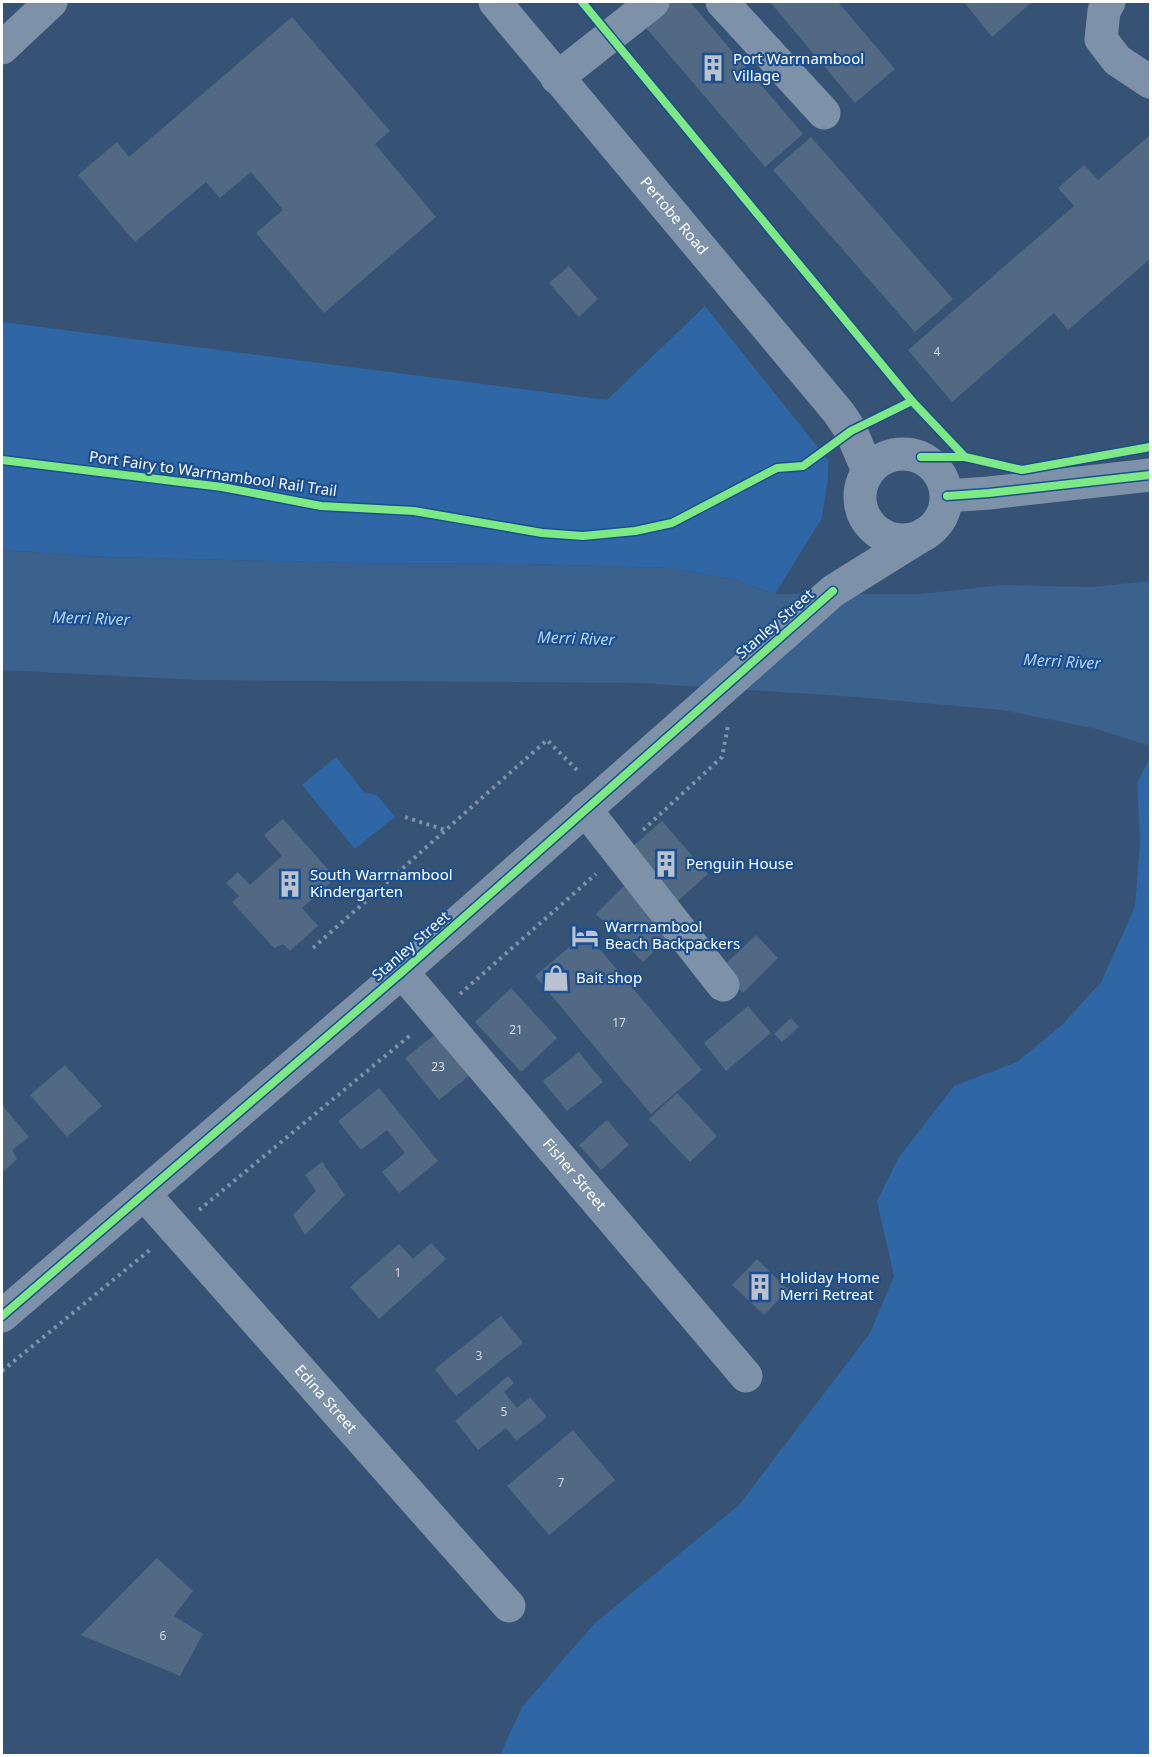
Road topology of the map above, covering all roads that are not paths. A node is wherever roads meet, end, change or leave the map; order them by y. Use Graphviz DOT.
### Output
graph roads {
  1 [pos="51,2"];
  2 [pos="495,2"];
  3 [pos="653,2"];
  4 [pos="722,2"];
  5 [pos="1109,2"];
  6 [pos="2,48"];
  7 [pos="557,78"];
  8 [pos="1150,82"];
  9 [pos="824,113"];
  10 [pos="851,431"];
  11 [pos="897,453"];
  12 [pos="868,471"];
  13 [pos="1150,475"];
  14 [pos="947,495"];
  15 [pos="860,506"];
  16 [pos="926,533"];
  17 [pos="834,591"];
  18 [pos="593,802"];
  19 [pos="402,972"];
  20 [pos="723,985"];
  21 [pos="144,1194"];
  22 [pos="2,1316"];
  23 [pos="746,1376"];
  24 [pos="509,1606"];
  1 -- 6 [label="street"];
  2 -- 7 [label="street, Pertobe Road"];
  3 -- 7 [label="street"];
  4 -- 9 [label="street"];
  5 -- 8 [label="street"];
  7 -- 10 [label="street, Pertobe Road"];
  10 -- 11 [label="street, Pertobe Road"];
  10 -- 12 [label="street, Pertobe Road"];
  11 -- 12 [label="street"];
  11 -- 14 [label="street"];
  12 -- 15 [label="street"];
  13 -- 14 [label="street"];
  14 -- 16 [label="street"];
  15 -- 16 [label="street"];
  15 -- 17 [label="street, Stanley Street"];
  16 -- 17 [label="street, Stanley Street"];
  17 -- 18 [label="street, Stanley Street"];
  18 -- 19 [label="street, Stanley Street"];
  18 -- 20 [label="street"];
  19 -- 21 [label="street, Stanley Street"];
  19 -- 23 [label="street, Fisher Street"];
  21 -- 22 [label="street, Stanley Street"];
  21 -- 24 [label="street, Edina Street"];
}
